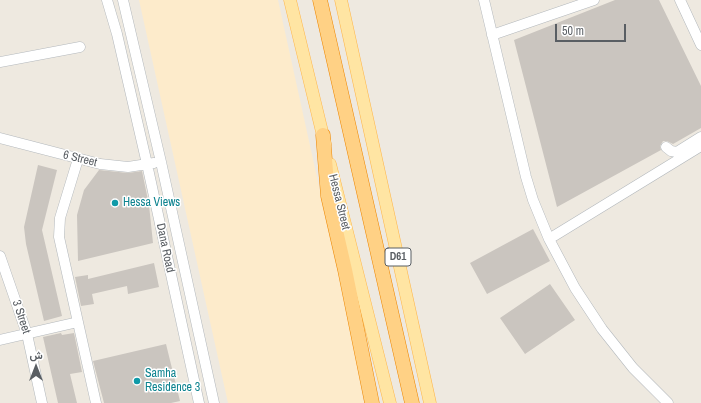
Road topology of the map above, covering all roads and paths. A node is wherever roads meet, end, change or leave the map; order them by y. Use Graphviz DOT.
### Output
graph roads {
  1 [pos="107,0"];
  2 [pos="122,0"];
  3 [pos="290,0"];
  4 [pos="320,0"];
  5 [pos="341,0"];
  6 [pos="484,0"];
  7 [pos="594,0"];
  8 [pos="680,0"];
  9 [pos="492,35"];
  10 [pos="701,45"];
  11 [pos="80,47"];
  12 [pos="0,62"];
  13 [pos="323,135"];
  14 [pos="701,137"];
  15 [pos="0,138"];
  16 [pos="701,146"];
  17 [pos="666,147"];
  18 [pos="78,159"];
  19 [pos="161,162"];
  20 [pos="147,164"];
  21 [pos="549,238"];
  22 [pos="0,256"];
  23 [pos="4,283"];
  24 [pos="78,322"];
  25 [pos="27,334"];
  26 [pos="0,340"];
  27 [pos="42,403"];
  28 [pos="96,403"];
  29 [pos="199,403"];
  30 [pos="214,403"];
  31 [pos="372,403"];
  32 [pos="390,403"];
  33 [pos="412,403"];
  34 [pos="430,403"];
  35 [pos="668,403"];
  1 -- 20 [label="street, Dana Road"];
  2 -- 19 [label="street, Dana Road"];
  3 -- 13 [label="main road, Hessa Street"];
  4 -- 33 [label="highway"];
  5 -- 34 [label="main road, D61"];
  6 -- 9 [label="street"];
  7 -- 9 [label="street"];
  8 -- 10 [label="street"];
  9 -- 21 [label="street"];
  11 -- 12 [label="street"];
  13 -- 31 [label="highway"];
  13 -- 32 [label="main road, Hessa Street"];
  14 -- 17 [label="street"];
  15 -- 18 [label="street, 6 Street"];
  16 -- 21 [label="street"];
  18 -- 20 [label="street, 6 Street"];
  18 -- 24 [label="street"];
  19 -- 20 [label="street, 6 Street"];
  19 -- 30 [label="street, Dana Road"];
  20 -- 29 [label="street, Dana Road"];
  21 -- 35 [label="street"];
  22 -- 23 [label="street, 3 Street"];
  23 -- 25 [label="street, 3 Street"];
  24 -- 25 [label="street"];
  24 -- 28 [label="street"];
  25 -- 26 [label="street"];
  25 -- 27 [label="street, 3 Street"];
}
